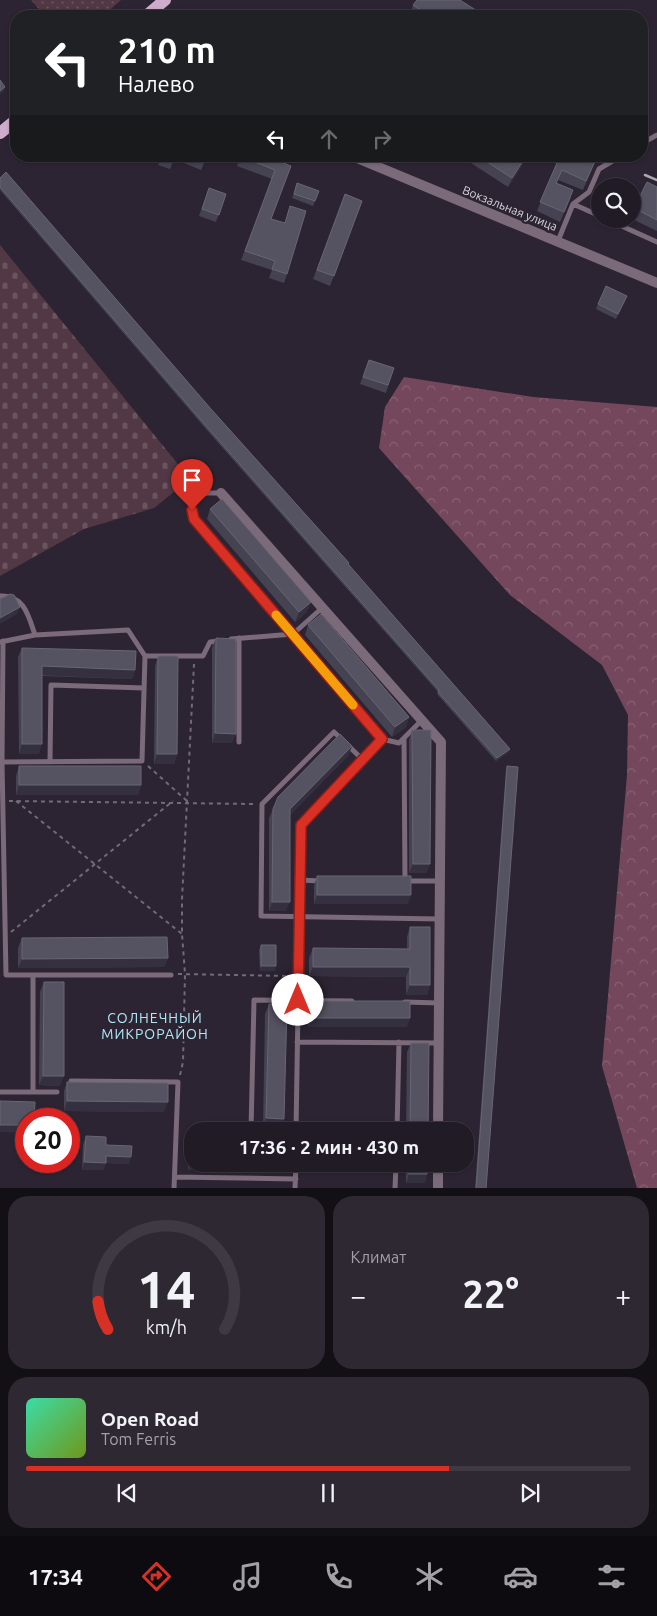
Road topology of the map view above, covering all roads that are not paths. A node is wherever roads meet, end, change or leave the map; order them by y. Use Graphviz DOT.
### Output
graph roads {
  1 [pos="165,0"];
  2 [pos="153,10"];
  3 [pos="10,125"];
  4 [pos="0,133"];
  5 [pos="367,162"];
  6 [pos="611,162"];
  7 [pos="573,204"];
  8 [pos="591,212"];
  9 [pos="626,228"];
  10 [pos="558,241"];
  11 [pos="657,242"];
  12 [pos="657,283"];
  13 [pos="221,493"];
  14 [pos="0,596"];
  15 [pos="322,608"];
  16 [pos="293,634"];
  17 [pos="35,635"];
  18 [pos="239,638"];
  19 [pos="1,641"];
  20 [pos="145,656"];
  21 [pos="144,688"];
  22 [pos="422,720"];
  23 [pos="404,738"];
  24 [pos="382,739"];
  25 [pos="239,742"];
  26 [pos="362,759"];
  27 [pos="2,762"];
  28 [pos="50,762"];
  29 [pos="1,801"];
  30 [pos="299,880"];
  31 [pos="328,880"];
  32 [pos="395,881"];
  33 [pos="405,881"];
  34 [pos="440,881"];
  35 [pos="298,917"];
  36 [pos="440,919"];
  37 [pos="3,937"];
  38 [pos="171,974"];
  39 [pos="33,975"];
  40 [pos="298,1000"];
  41 [pos="355,1001"];
  42 [pos="402,1002"];
  43 [pos="439,1003"];
  44 [pos="297,1042"];
  45 [pos="399,1042"];
  46 [pos="439,1043"];
  47 [pos="71,1081"];
  48 [pos="0,1092"];
  49 [pos="33,1092"];
  50 [pos="57,1092"];
  51 [pos="251,1122"];
  52 [pos="296,1122"];
  53 [pos="397,1122"];
  54 [pos="438,1122"];
  55 [pos="296,1172"];
  56 [pos="396,1172"];
  57 [pos="438,1172"];
  58 [pos="175,1177"];
  59 [pos="296,1179"];
  60 [pos="174,1188"];
  61 [pos="296,1188"];
  62 [pos="395,1188"];
  63 [pos="438,1188"];
  1 -- 2 [label="main road"];
  3 -- 4 [label="main road"];
  5 -- 10 [label="street, Вокзальная улица"];
  6 -- 7 [label="lane"];
  7 -- 8 [label="lane"];
  7 -- 10 [label="lane"];
  9 -- 11 [label="lane"];
  10 -- 12 [label="street, Вокзальная улица"];
  13 -- 15 [label="street"];
  13 -- 16 [label="lane"];
  14 -- 17 [label="lane"];
  15 -- 16 [label="lane"];
  15 -- 22 [label="street"];
  16 -- 18 [label="lane"];
  16 -- 24 [label="lane"];
  17 -- 19 [label="lane"];
  17 -- 20 [label="lane"];
  18 -- 20 [label="lane"];
  18 -- 25 [label="lane"];
  19 -- 27 [label="lane"];
  20 -- 21 [label="lane"];
  21 -- 28 [label="lane"];
  21 -- 28 [label="lane"];
  22 -- 23 [label="lane"];
  22 -- 34 [label="street"];
  23 -- 24 [label="lane"];
  23 -- 33 [label="lane"];
  24 -- 26 [label="lane"];
  26 -- 30 [label="lane"];
  26 -- 35 [label="lane"];
  27 -- 28 [label="lane"];
  27 -- 29 [label="lane"];
  29 -- 37 [label="lane"];
  30 -- 31 [label="lane"];
  30 -- 35 [label="lane"];
  32 -- 33 [label="lane"];
  33 -- 34 [label="lane"];
  34 -- 36 [label="street"];
  35 -- 36 [label="lane"];
  35 -- 40 [label="lane"];
  36 -- 43 [label="street"];
  37 -- 39 [label="lane"];
  38 -- 39 [label="lane"];
  39 -- 49 [label="lane"];
  40 -- 41 [label="lane"];
  40 -- 44 [label="lane"];
  40 -- 51 [label="lane"];
  42 -- 43 [label="lane"];
  43 -- 46 [label="street"];
  44 -- 45 [label="lane"];
  44 -- 52 [label="lane"];
  45 -- 46 [label="lane"];
  45 -- 53 [label="lane"];
  46 -- 54 [label="street"];
  47 -- 58 [label="lane"];
  48 -- 49 [label="lane"];
  49 -- 50 [label="lane"];
  55 -- 59 [label="lane"];
  56 -- 62 [label="lane"];
  57 -- 63 [label="street"];
  58 -- 59 [label="lane"];
  58 -- 60 [label="lane"];
  59 -- 61 [label="lane"];
}
